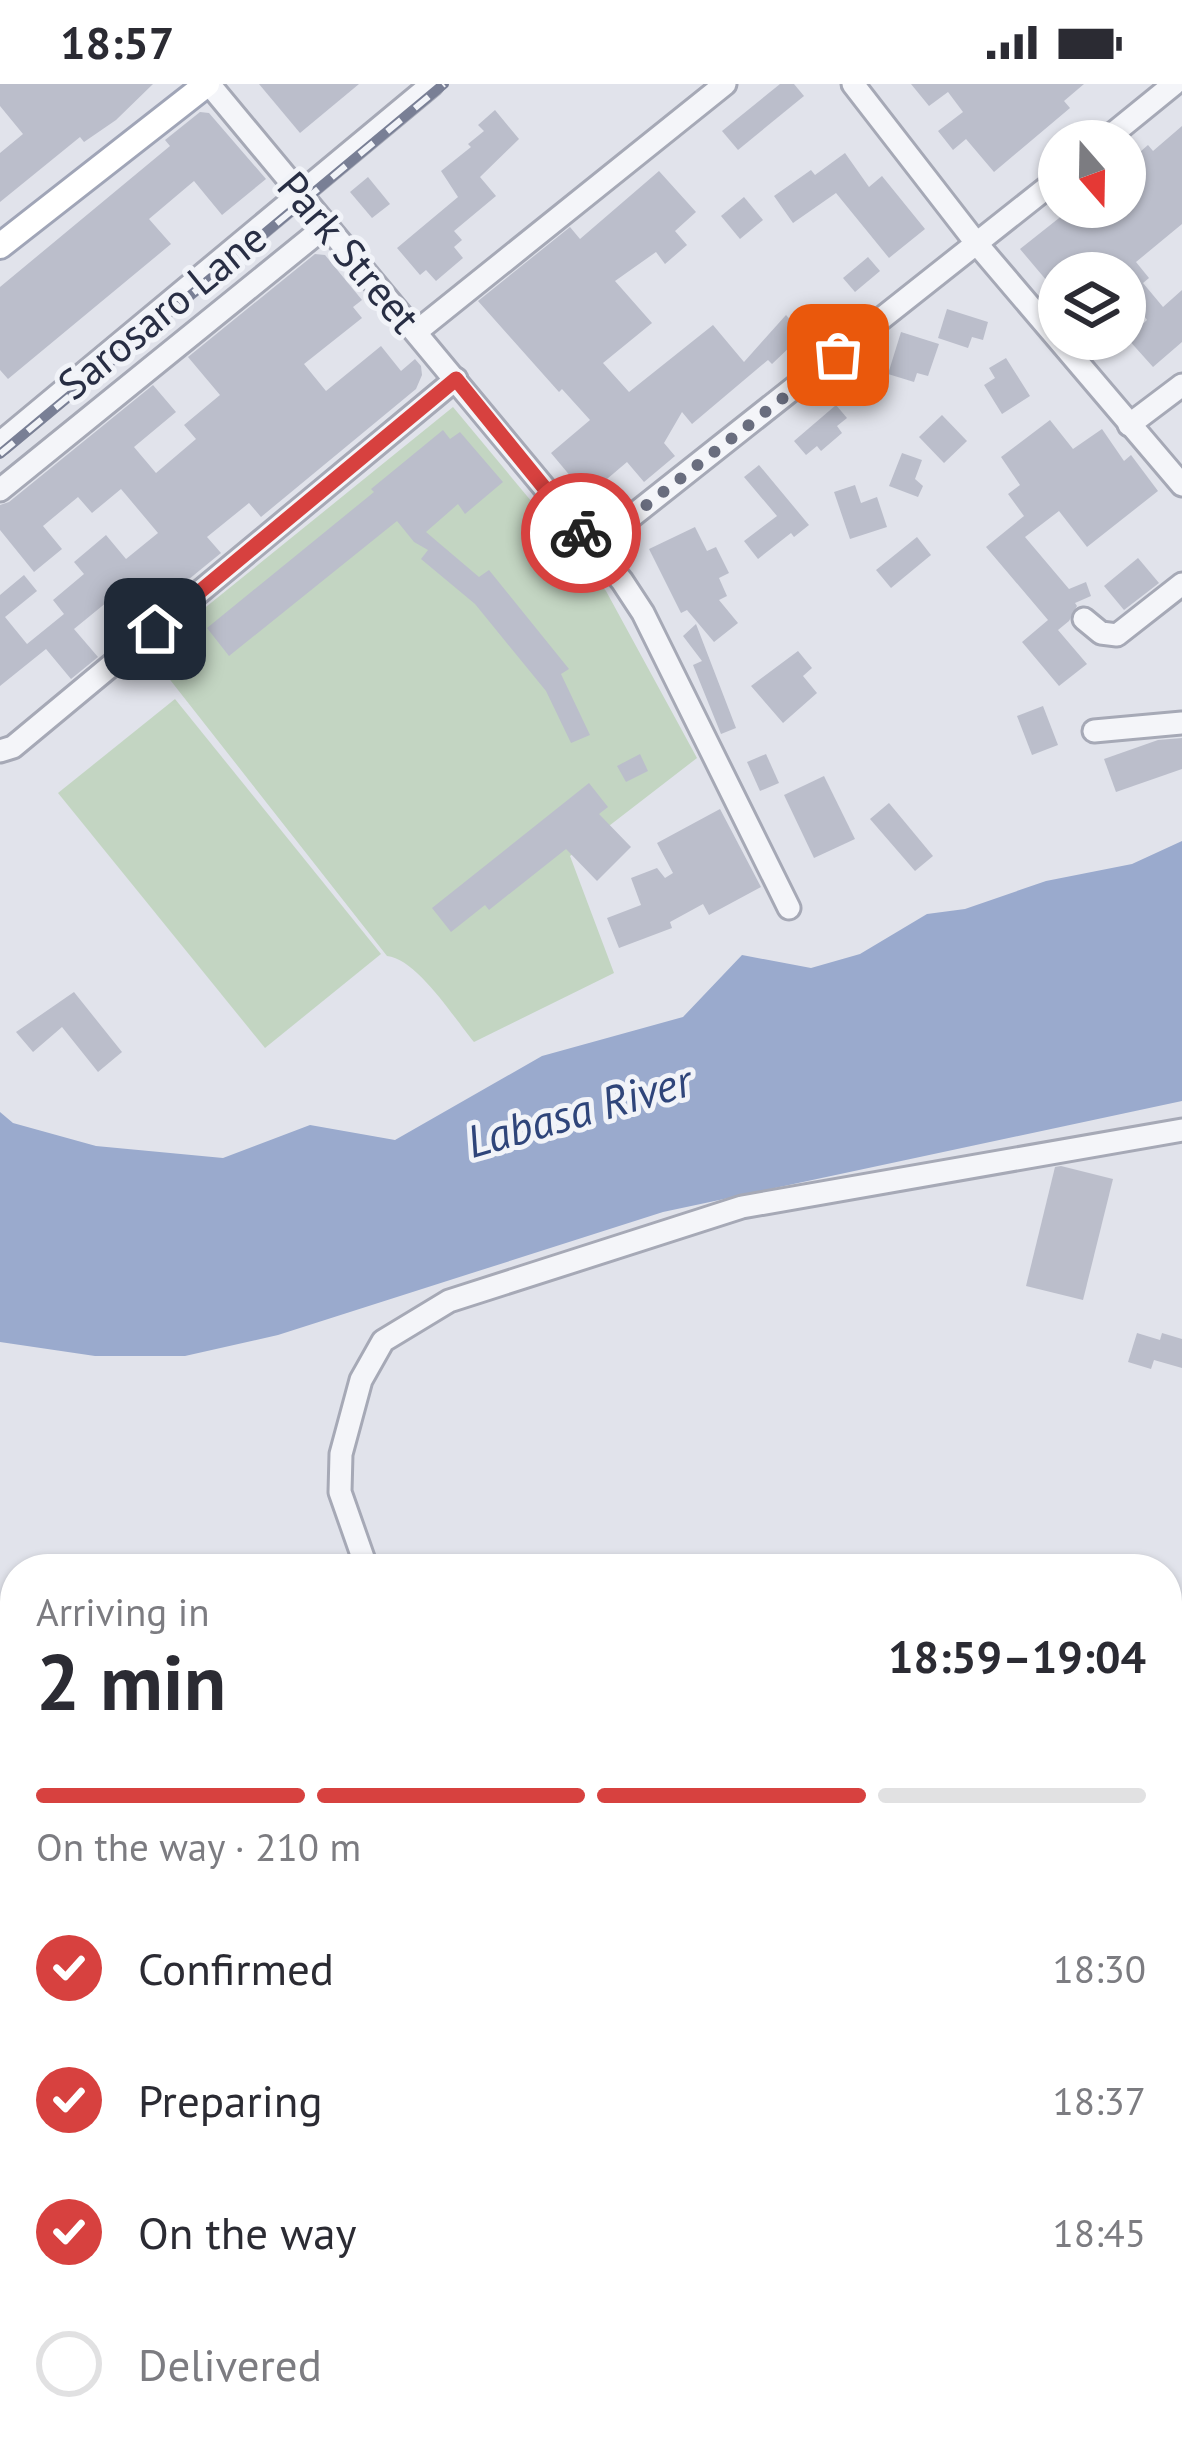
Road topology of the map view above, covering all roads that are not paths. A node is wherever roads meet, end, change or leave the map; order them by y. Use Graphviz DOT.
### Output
graph roads {
  1 [pos="208,84"];
  2 [pos="432,84"];
  3 [pos="725,84"];
  4 [pos="853,84"];
  5 [pos="1174,84"];
  6 [pos="1130,120"];
  7 [pos="302,195"];
  8 [pos="1038,195"];
  9 [pos="327,225"];
  10 [pos="977,244"];
  11 [pos="0,247"];
  12 [pos="416,332"];
  13 [pos="456,379"];
  14 [pos="1182,385"];
  15 [pos="1129,424"];
  16 [pos="0,443"];
  17 [pos="1182,485"];
  18 [pos="0,490"];
  19 [pos="593,547"];
  20 [pos="1182,584"];
  21 [pos="1084,619"];
  22 [pos="1182,723"];
  23 [pos="1094,730"];
  24 [pos="0,752"];
  25 [pos="789,908"];
  26 [pos="1182,1130"];
  27 [pos="362,1554"];
  1 -- 7 [label="street, Park Street"];
  1 -- 11 [label="main road"];
  2 -- 7 [label="street, Sarosaro Lane"];
  3 -- 12 [label="street"];
  4 -- 10 [label="street"];
  5 -- 6 [label="street"];
  7 -- 9 [label="street, Park Street"];
  7 -- 16 [label="street, Sarosaro Lane"];
  8 -- 10 [label="street"];
  9 -- 12 [label="street, Park Street"];
  9 -- 18 [label="street"];
  10 -- 15 [label="street"];
  10 -- 19 [label="street"];
  12 -- 13 [label="street, Park Street"];
  13 -- 19 [label="street, Park Street"];
  13 -- 24 [label="street"];
  14 -- 15 [label="street"];
  15 -- 17 [label="street"];
  19 -- 25 [label="street, Park Street"];
  20 -- 21 [label="street"];
  22 -- 23 [label="street"];
  26 -- 27 [label="street"];
}
